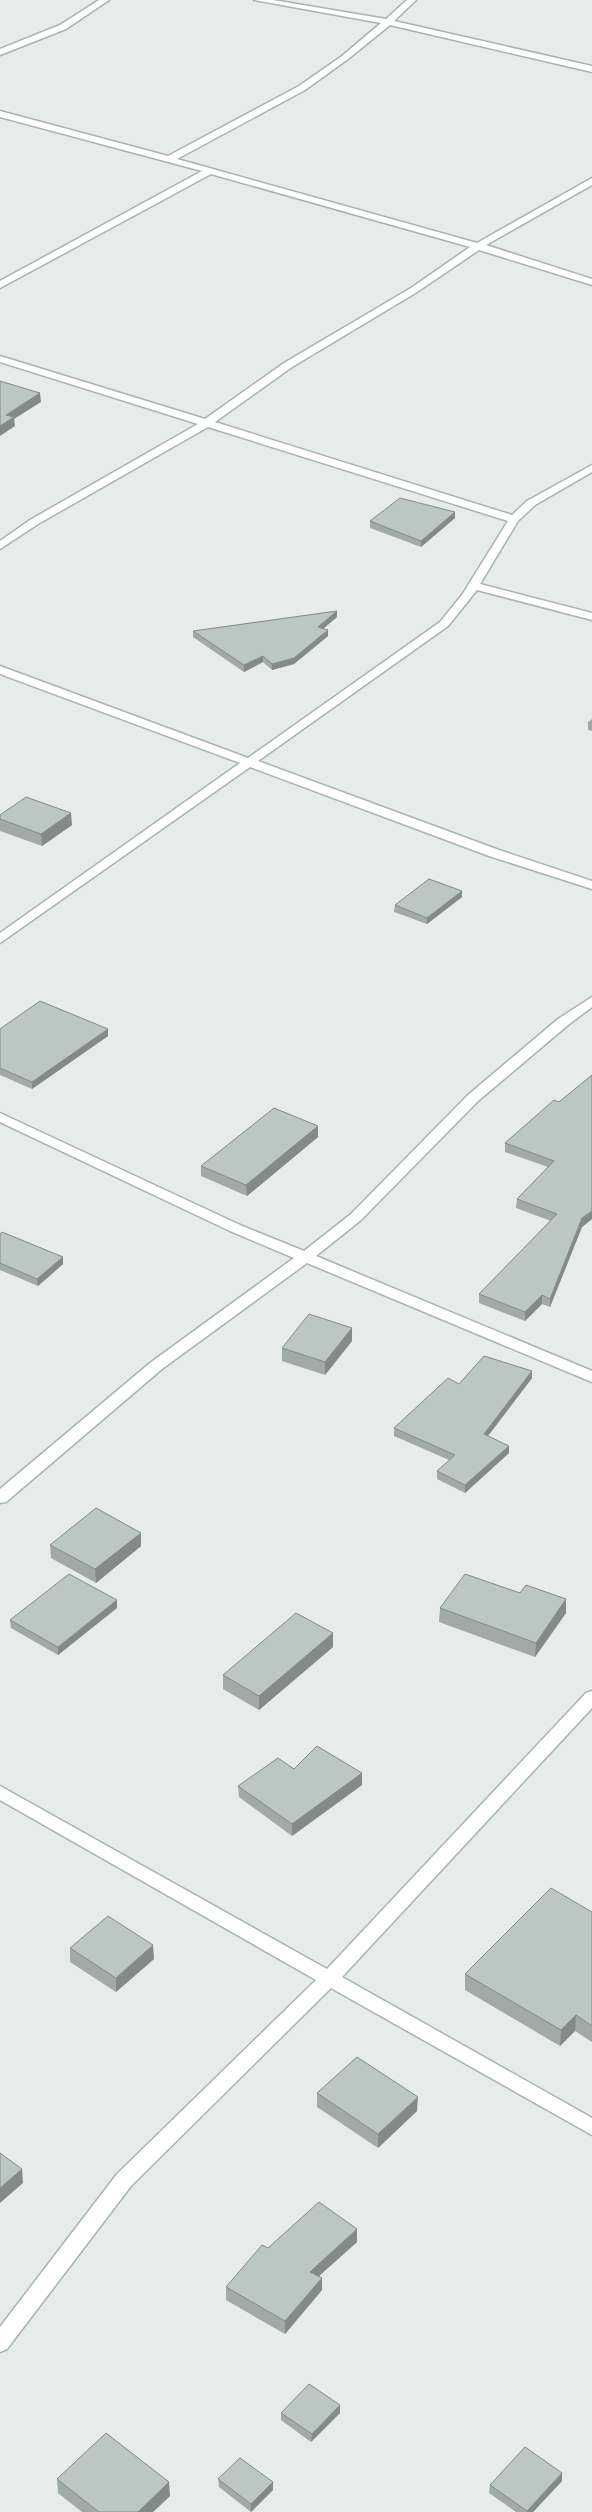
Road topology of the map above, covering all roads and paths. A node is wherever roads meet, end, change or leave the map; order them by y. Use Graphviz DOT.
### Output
graph roads {
  1 [pos="104,0"];
  2 [pos="258,0"];
  3 [pos="412,0"];
  4 [pos="388,22"];
  5 [pos="0,52"];
  6 [pos="592,70"];
  7 [pos="0,114"];
  8 [pos="168,160"];
  9 [pos="208,171"];
  10 [pos="592,181"];
  11 [pos="478,246"];
  12 [pos="592,282"];
  13 [pos="0,285"];
  14 [pos="0,359"];
  15 [pos="207,423"];
  16 [pos="592,468"];
  17 [pos="514,519"];
  18 [pos="0,546"];
  19 [pos="473,586"];
  20 [pos="592,617"];
  21 [pos="0,670"];
  22 [pos="248,761"];
  23 [pos="592,885"];
  24 [pos="0,939"];
  25 [pos="592,1001"];
  26 [pos="0,1117"];
  27 [pos="307,1256"];
  28 [pos="592,1377"];
  29 [pos="0,1498"];
  30 [pos="592,1697"];
  31 [pos="0,1792"];
  32 [pos="330,1978"];
  33 [pos="592,2127"];
  34 [pos="0,2343"];
  1 -- 5 [label="street"];
  2 -- 4 [label="street"];
  3 -- 4 [label="street"];
  4 -- 6 [label="street"];
  4 -- 8 [label="street"];
  7 -- 8 [label="street"];
  8 -- 9 [label="street"];
  9 -- 11 [label="street"];
  9 -- 13 [label="street"];
  10 -- 11 [label="street"];
  11 -- 12 [label="street"];
  11 -- 15 [label="street"];
  14 -- 15 [label="street"];
  15 -- 17 [label="street"];
  15 -- 18 [label="street"];
  16 -- 17 [label="street"];
  17 -- 19 [label="street"];
  19 -- 20 [label="street"];
  19 -- 22 [label="street"];
  21 -- 22 [label="street"];
  22 -- 23 [label="street"];
  22 -- 24 [label="street"];
  25 -- 27 [label="street"];
  26 -- 27 [label="street"];
  27 -- 28 [label="street"];
  27 -- 29 [label="street"];
  30 -- 32 [label="street"];
  31 -- 32 [label="street"];
  32 -- 33 [label="street"];
  32 -- 34 [label="street"];
}
